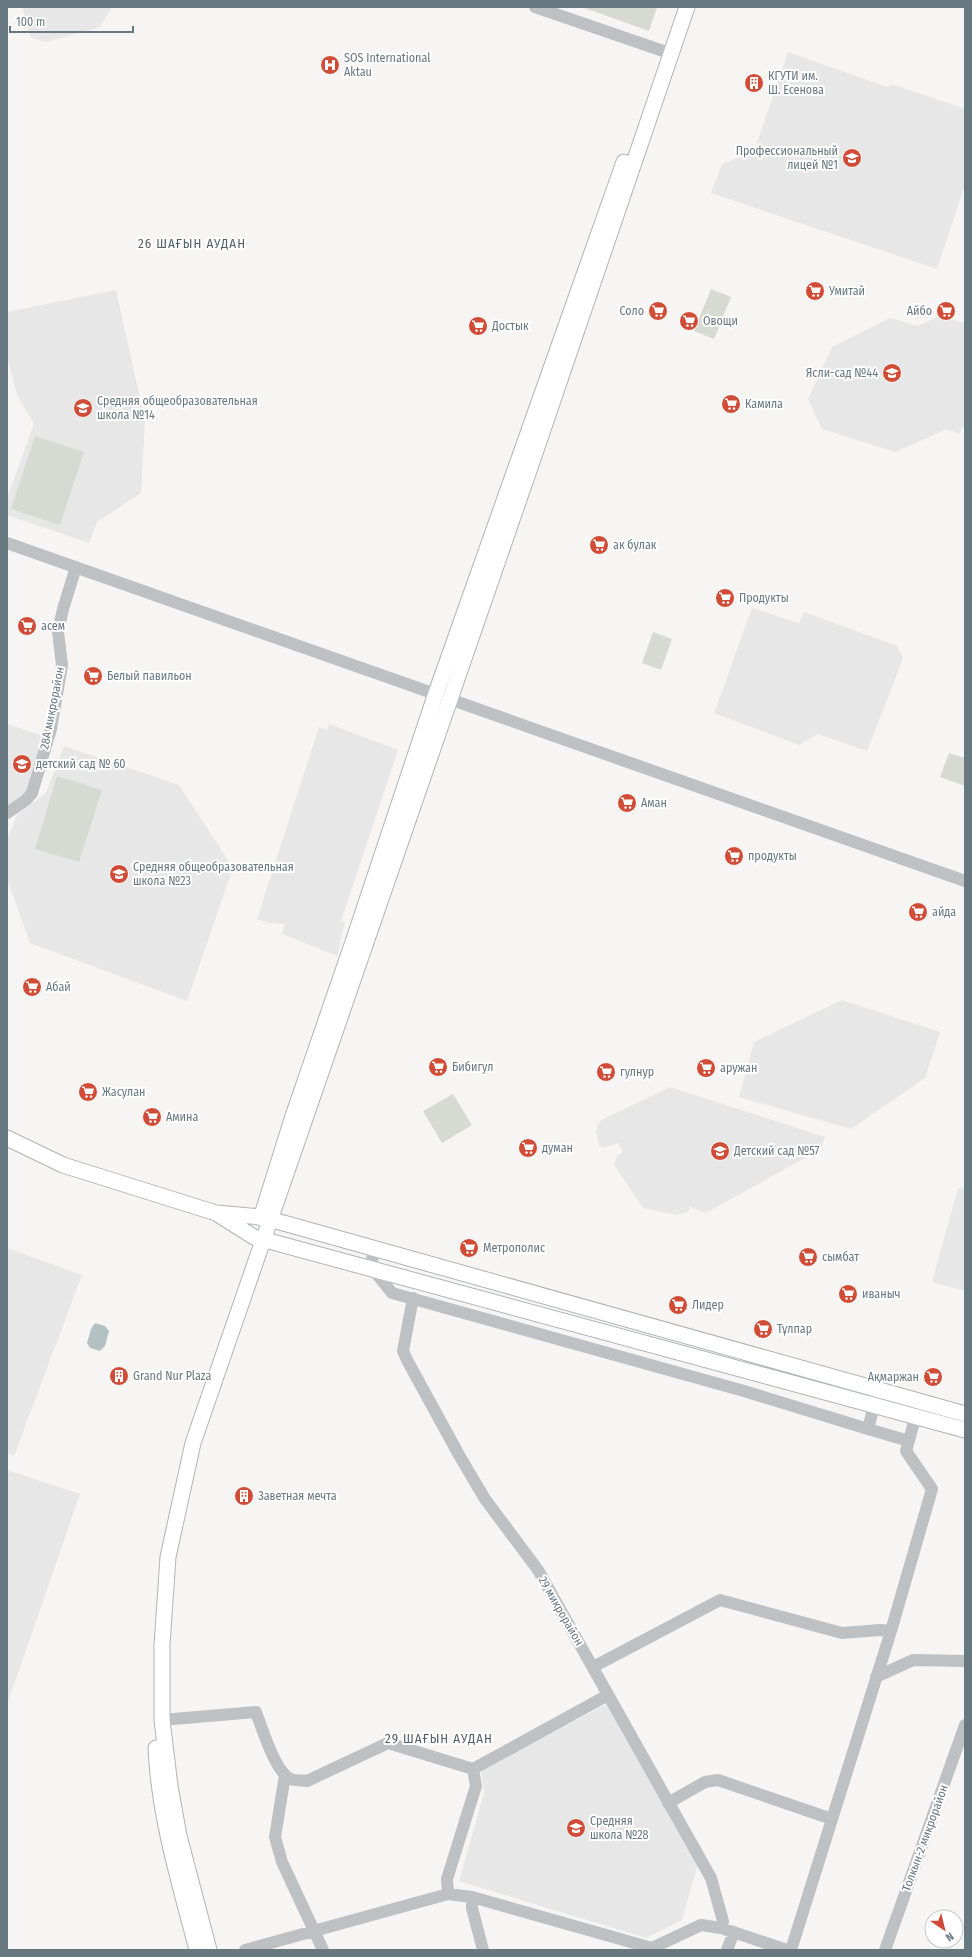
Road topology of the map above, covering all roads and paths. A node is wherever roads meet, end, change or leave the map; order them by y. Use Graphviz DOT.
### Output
graph roads {
  1 [pos="535,7"];
  2 [pos="678,7"];
  3 [pos="688,7"];
  4 [pos="667,53"];
  5 [pos="7,543"];
  6 [pos="76,567"];
  7 [pos="436,693"];
  8 [pos="451,698"];
  9 [pos="7,813"];
  10 [pos="965,881"];
  11 [pos="7,1138"];
  12 [pos="216,1213"];
  13 [pos="266,1218"];
  14 [pos="259,1238"];
  15 [pos="374,1248"];
  16 [pos="371,1267"];
  17 [pos="412,1298"];
  18 [pos="876,1397"];
  19 [pos="965,1414"];
  20 [pos="916,1415"];
  21 [pos="868,1429"];
  22 [pos="965,1430"];
  23 [pos="909,1441"];
  24 [pos="890,1631"];
  25 [pos="965,1661"];
  26 [pos="593,1667"];
  27 [pos="876,1677"];
  28 [pos="608,1695"];
  29 [pos="159,1721"];
  30 [pos="965,1725"];
  31 [pos="472,1769"];
  32 [pos="284,1775"];
  33 [pos="668,1803"];
  34 [pos="832,1819"];
  35 [pos="448,1894"];
  36 [pos="472,1897"];
  37 [pos="721,1928"];
  38 [pos="315,1930"];
  39 [pos="734,1932"];
  40 [pos="651,1949"];
  41 [pos="197,1950"];
  42 [pos="209,1950"];
  43 [pos="245,1950"];
  44 [pos="323,1950"];
  45 [pos="483,1950"];
  46 [pos="727,1950"];
  47 [pos="787,1950"];
  48 [pos="791,1950"];
  49 [pos="886,1950"];
  1 -- 4 [label="street"];
  2 -- 4 [label="main road"];
  3 -- 4 [label="main road"];
  4 -- 7 [label="main road"];
  4 -- 8 [label="main road"];
  5 -- 6 [label="street"];
  6 -- 7 [label="street"];
  6 -- 9 [label="street, 28А микрорайон"];
  7 -- 8 [label="street"];
  7 -- 13 [label="main road"];
  8 -- 10 [label="street"];
  8 -- 13 [label="main road"];
  11 -- 12 [label="main road"];
  12 -- 13 [label="main road"];
  12 -- 14 [label="main road"];
  13 -- 14 [label="main road"];
  13 -- 15 [label="main road"];
  14 -- 16 [label="main road"];
  14 -- 29 [label="main road"];
  15 -- 16 [label="street"];
  15 -- 18 [label="main road"];
  16 -- 17 [label="street"];
  16 -- 18 [label="main road"];
  17 -- 21 [label="street"];
  17 -- 26 [label="street, 29 микрорайон"];
  18 -- 19 [label="main road"];
  18 -- 20 [label="main road"];
  18 -- 21 [label="street"];
  20 -- 22 [label="main road"];
  20 -- 23 [label="street"];
  21 -- 23 [label="street"];
  23 -- 24 [label="street"];
  24 -- 26 [label="street"];
  24 -- 27 [label="street"];
  25 -- 27 [label="street"];
  26 -- 28 [label="street, 29 микрорайон"];
  27 -- 34 [label="street"];
  28 -- 31 [label="street"];
  28 -- 33 [label="street, 29 микрорайон"];
  29 -- 32 [label="street"];
  29 -- 41 [label="main road"];
  29 -- 42 [label="main road"];
  30 -- 49 [label="street, Толкын-2 микрорайон"];
  31 -- 32 [label="street"];
  31 -- 35 [label="street"];
  32 -- 38 [label="street"];
  33 -- 34 [label="street"];
  33 -- 37 [label="street, 29 микрорайон"];
  34 -- 48 [label="street"];
  35 -- 36 [label="street"];
  35 -- 38 [label="street"];
  36 -- 40 [label="street"];
  36 -- 45 [label="street"];
  37 -- 39 [label="street"];
  37 -- 40 [label="street"];
  38 -- 43 [label="street"];
  38 -- 44 [label="street"];
  39 -- 46 [label="street"];
  39 -- 47 [label="street"];
}
